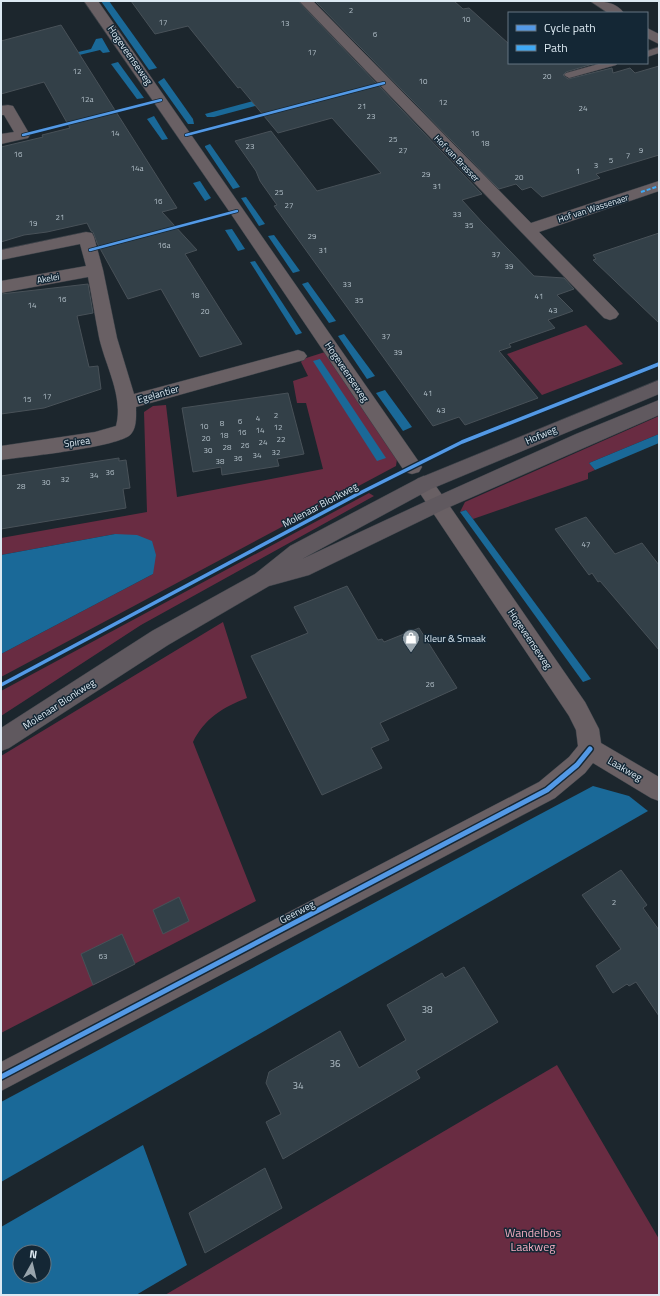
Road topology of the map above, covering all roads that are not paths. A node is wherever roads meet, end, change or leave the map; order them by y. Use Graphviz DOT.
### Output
graph roads {
  1 [pos="92,1"];
  2 [pos="306,1"];
  3 [pos="597,1"];
  4 [pos="615,12"];
  5 [pos="648,33"];
  6 [pos="659,40"];
  7 [pos="659,50"];
  8 [pos="648,54"];
  9 [pos="609,64"];
  10 [pos="569,75"];
  11 [pos="1,96"];
  12 [pos="5,110"];
  13 [pos="1,139"];
  14 [pos="659,186"];
  15 [pos="528,230"];
  16 [pos="1,255"];
  17 [pos="95,270"];
  18 [pos="1,287"];
  19 [pos="610,314"];
  20 [pos="298,356"];
  21 [pos="659,387"];
  22 [pos="127,403"];
  23 [pos="659,407"];
  24 [pos="1,453"];
  25 [pos="418,476"];
  26 [pos="438,504"];
  27 [pos="262,580"];
  28 [pos="1,741"];
  29 [pos="590,749"];
  30 [pos="659,790"];
  31 [pos="1,1076"];
  1 -- 25 [label="street, Hogeveenseweg"];
  2 -- 15 [label="street, Hof van Brasser"];
  3 -- 4 [label="street"];
  5 -- 6 [label="street"];
  7 -- 8 [label="lane"];
  9 -- 10 [label="lane"];
  11 -- 12 [label="street"];
  12 -- 13 [label="street"];
  14 -- 15 [label="street, Hof van Wassenaer"];
  15 -- 19 [label="street, Hof van Brasser"];
  16 -- 17 [label="street, Egelantier"];
  17 -- 18 [label="street, Akelei"];
  17 -- 22 [label="street, Egelantier"];
  20 -- 22 [label="street, Egelantier"];
  21 -- 25 [label="main road, Hofweg"];
  22 -- 24 [label="street, Spirea"];
  23 -- 26 [label="main road, Hofweg"];
  25 -- 26 [label="street, Hogeveenseweg"];
  25 -- 27 [label="main road, Molenaar Blonkweg"];
  26 -- 27 [label="main road, Molenaar Blonkweg"];
  26 -- 29 [label="street, Hogeveenseweg"];
  27 -- 28 [label="main road, Molenaar Blonkweg"];
  29 -- 30 [label="street, Laakweg"];
  29 -- 31 [label="street, Geerweg"];
}
